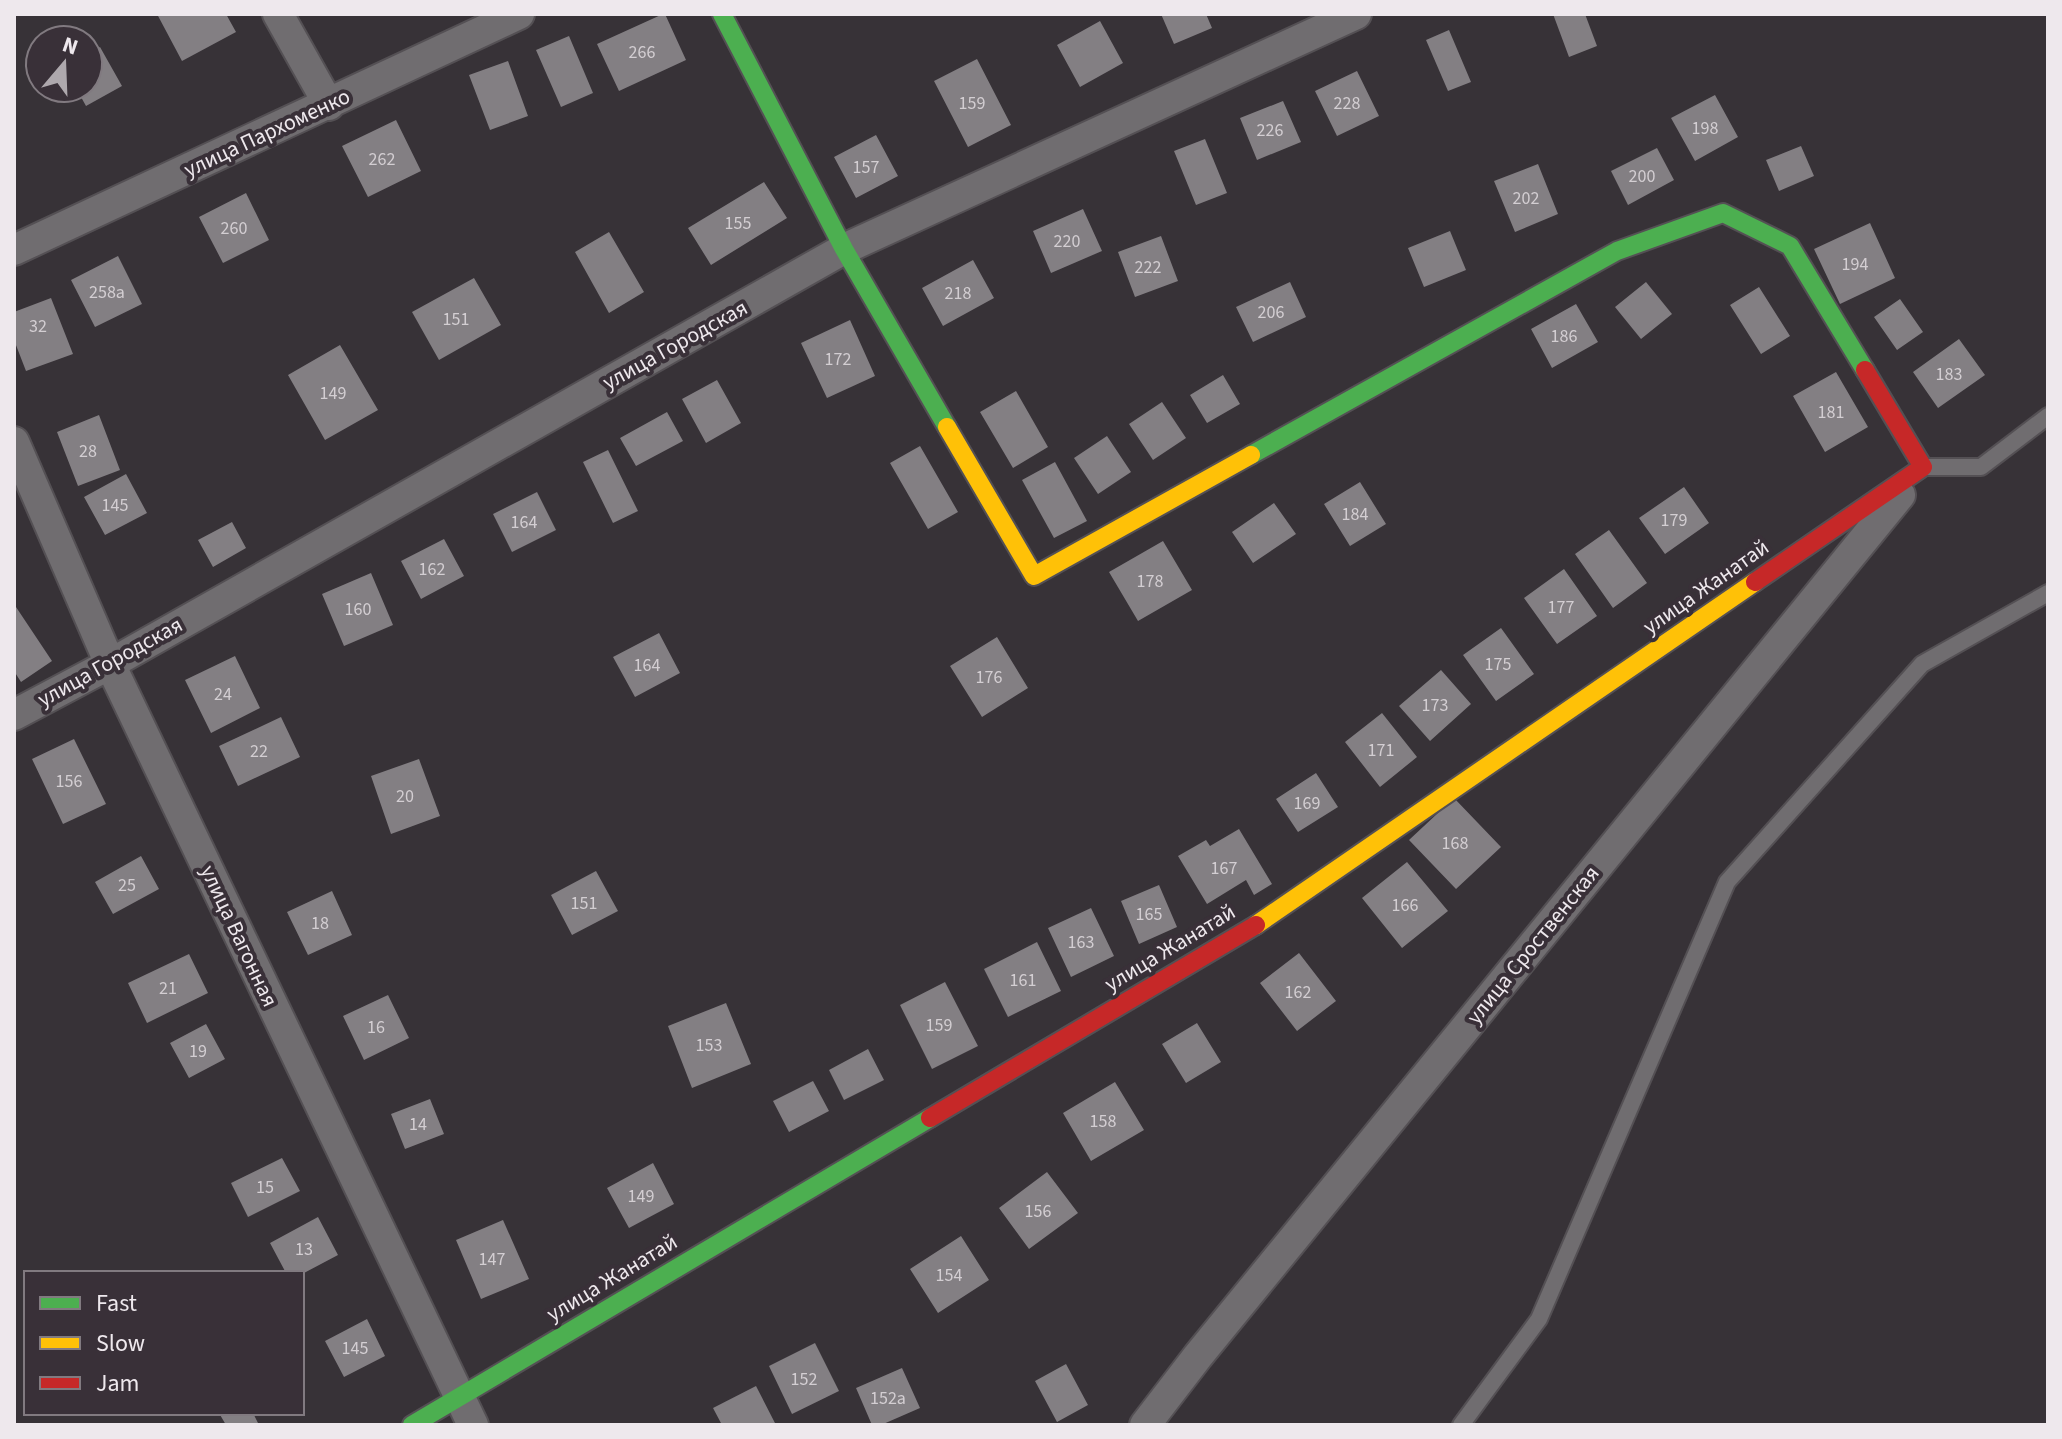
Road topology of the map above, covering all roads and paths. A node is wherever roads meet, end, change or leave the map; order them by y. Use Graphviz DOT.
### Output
graph roads {
  1 [pos="278,14"];
  2 [pos="519,14"];
  3 [pos="722,14"];
  4 [pos="1356,14"];
  5 [pos="329,105"];
  6 [pos="844,249"];
  7 [pos="14,250"];
  8 [pos="2048,416"];
  9 [pos="14,442"];
  10 [pos="1923,467"];
  11 [pos="2048,593"];
  12 [pos="110,664"];
  13 [pos="14,715"];
  14 [pos="459,1397"];
  15 [pos="412,1425"];
  16 [pos="473,1425"];
  17 [pos="1145,1425"];
  18 [pos="1461,1425"];
  1 -- 5 [label="street"];
  2 -- 5 [label="street, улица Пархоменко"];
  3 -- 6 [label="street"];
  4 -- 6 [label="street, улица Городская"];
  5 -- 7 [label="street, улица Пархоменко"];
  6 -- 10 [label="street"];
  6 -- 12 [label="street, улица Городская"];
  8 -- 10 [label="lane"];
  9 -- 12 [label="street, улица Вагонная"];
  10 -- 14 [label="street, улица Жанатай"];
  10 -- 17 [label="street, улица Сроственская"];
  11 -- 18 [label="lane"];
  12 -- 13 [label="street, улица Городская"];
  12 -- 14 [label="street, улица Вагонная"];
  14 -- 15 [label="street, улица Жанатай"];
  14 -- 16 [label="street, улица Вагонная"];
}
